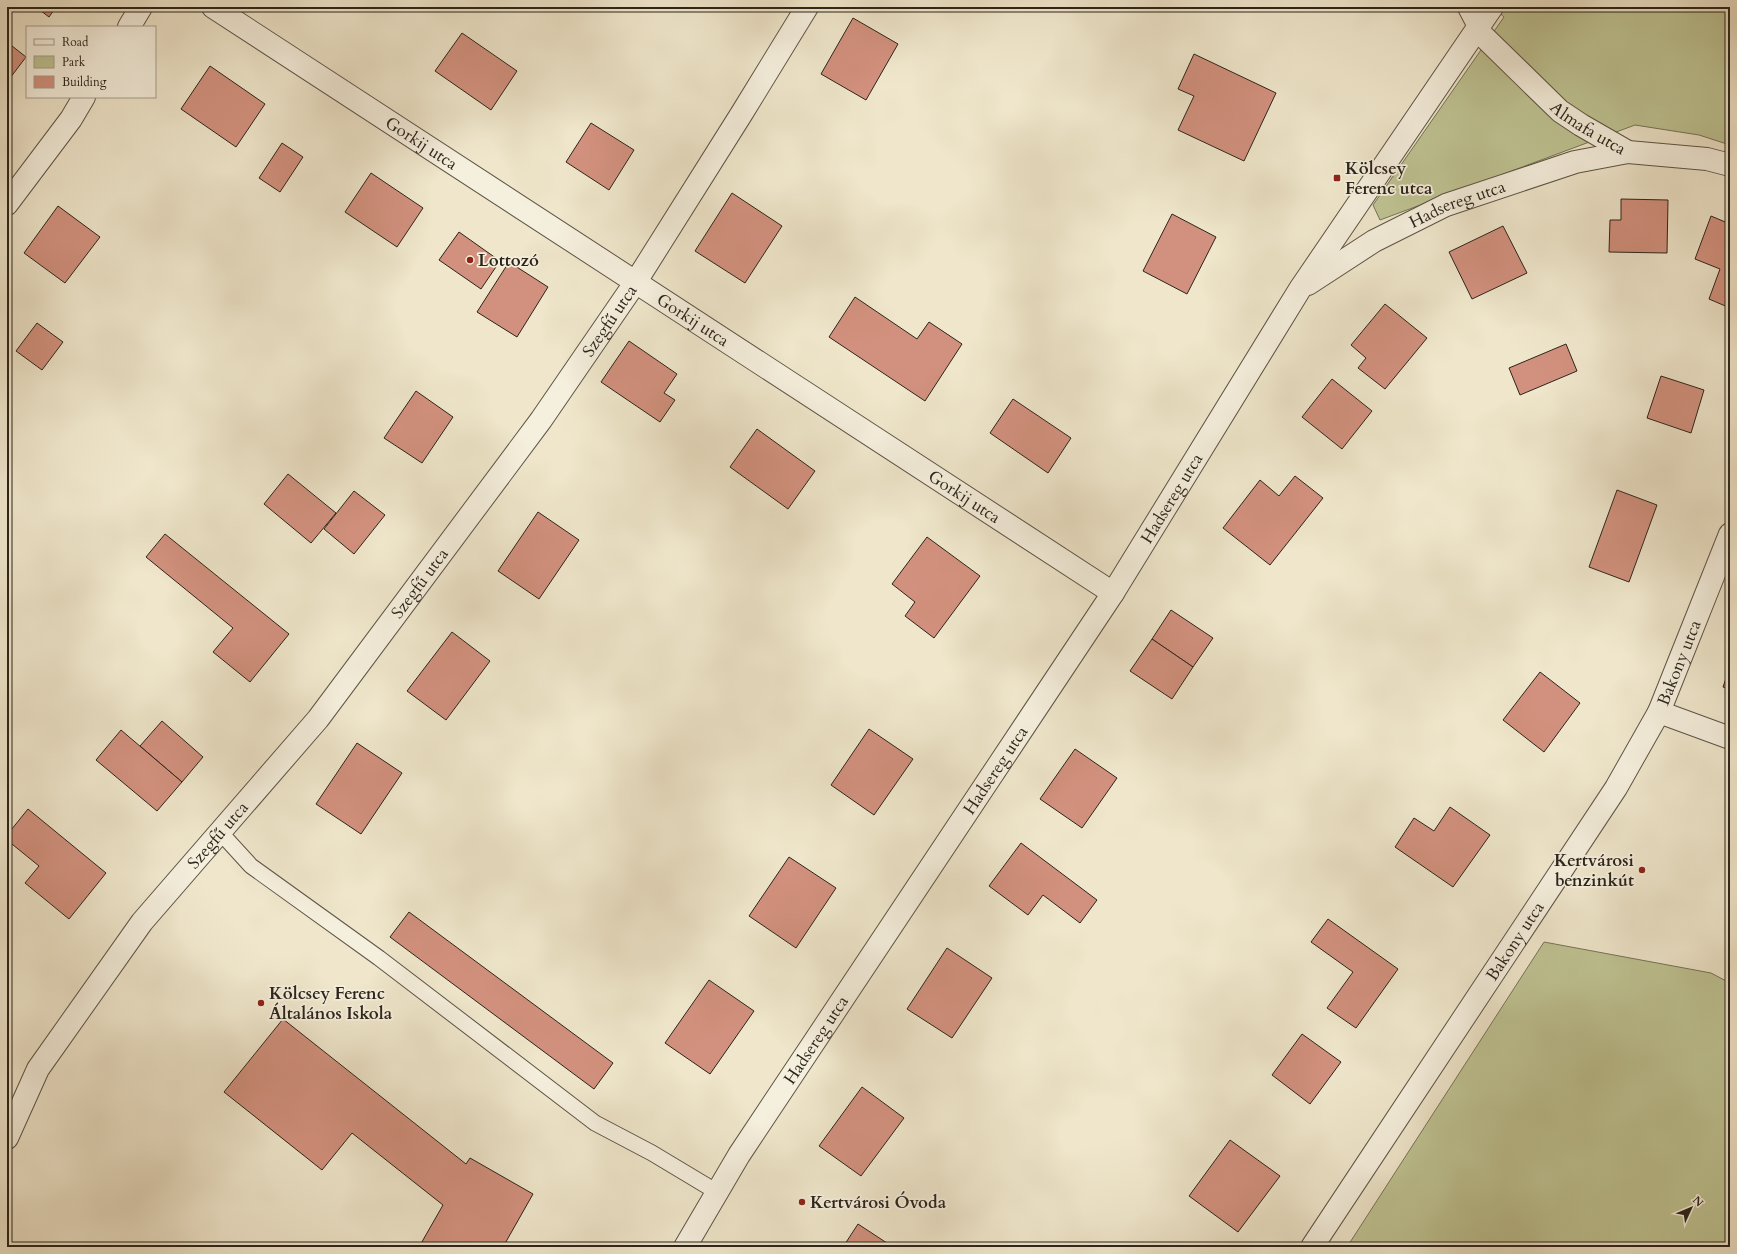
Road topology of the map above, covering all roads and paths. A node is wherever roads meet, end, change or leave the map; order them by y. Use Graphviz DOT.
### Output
graph roads {
  1 [pos="141,7"];
  2 [pos="213,7"];
  3 [pos="807,7"];
  4 [pos="1465,7"];
  5 [pos="1492,7"];
  6 [pos="130,26"];
  7 [pos="1477,30"];
  8 [pos="83,98"];
  9 [pos="1628,152"];
  10 [pos="1730,165"];
  11 [pos="7,204"];
  12 [pos="635,283"];
  13 [pos="1300,289"];
  14 [pos="1730,534"];
  15 [pos="1113,593"];
  16 [pos="1658,712"];
  17 [pos="1730,738"];
  18 [pos="220,832"];
  19 [pos="7,1138"];
  20 [pos="717,1192"];
  21 [pos="685,1247"];
  22 [pos="1312,1247"];
  1 -- 6 [label="street"];
  2 -- 12 [label="street, Gorkij utca"];
  3 -- 12 [label="street, Szegfű utca"];
  4 -- 7 [label="lane"];
  5 -- 7 [label="street, Hadsereg utca"];
  7 -- 9 [label="street, Almafa utca"];
  7 -- 13 [label="street, Hadsereg utca"];
  8 -- 11 [label="street"];
  9 -- 10 [label="street, Almafa utca"];
  9 -- 13 [label="street, Hadsereg utca"];
  12 -- 15 [label="street, Gorkij utca"];
  12 -- 18 [label="street, Szegfű utca"];
  13 -- 15 [label="street, Hadsereg utca"];
  14 -- 16 [label="street, Bakony utca"];
  15 -- 20 [label="street, Hadsereg utca"];
  16 -- 17 [label="street"];
  16 -- 22 [label="street, Bakony utca"];
  18 -- 19 [label="street, Szegfű utca"];
  18 -- 20 [label="lane"];
  20 -- 21 [label="street, Hadsereg utca"];
}
